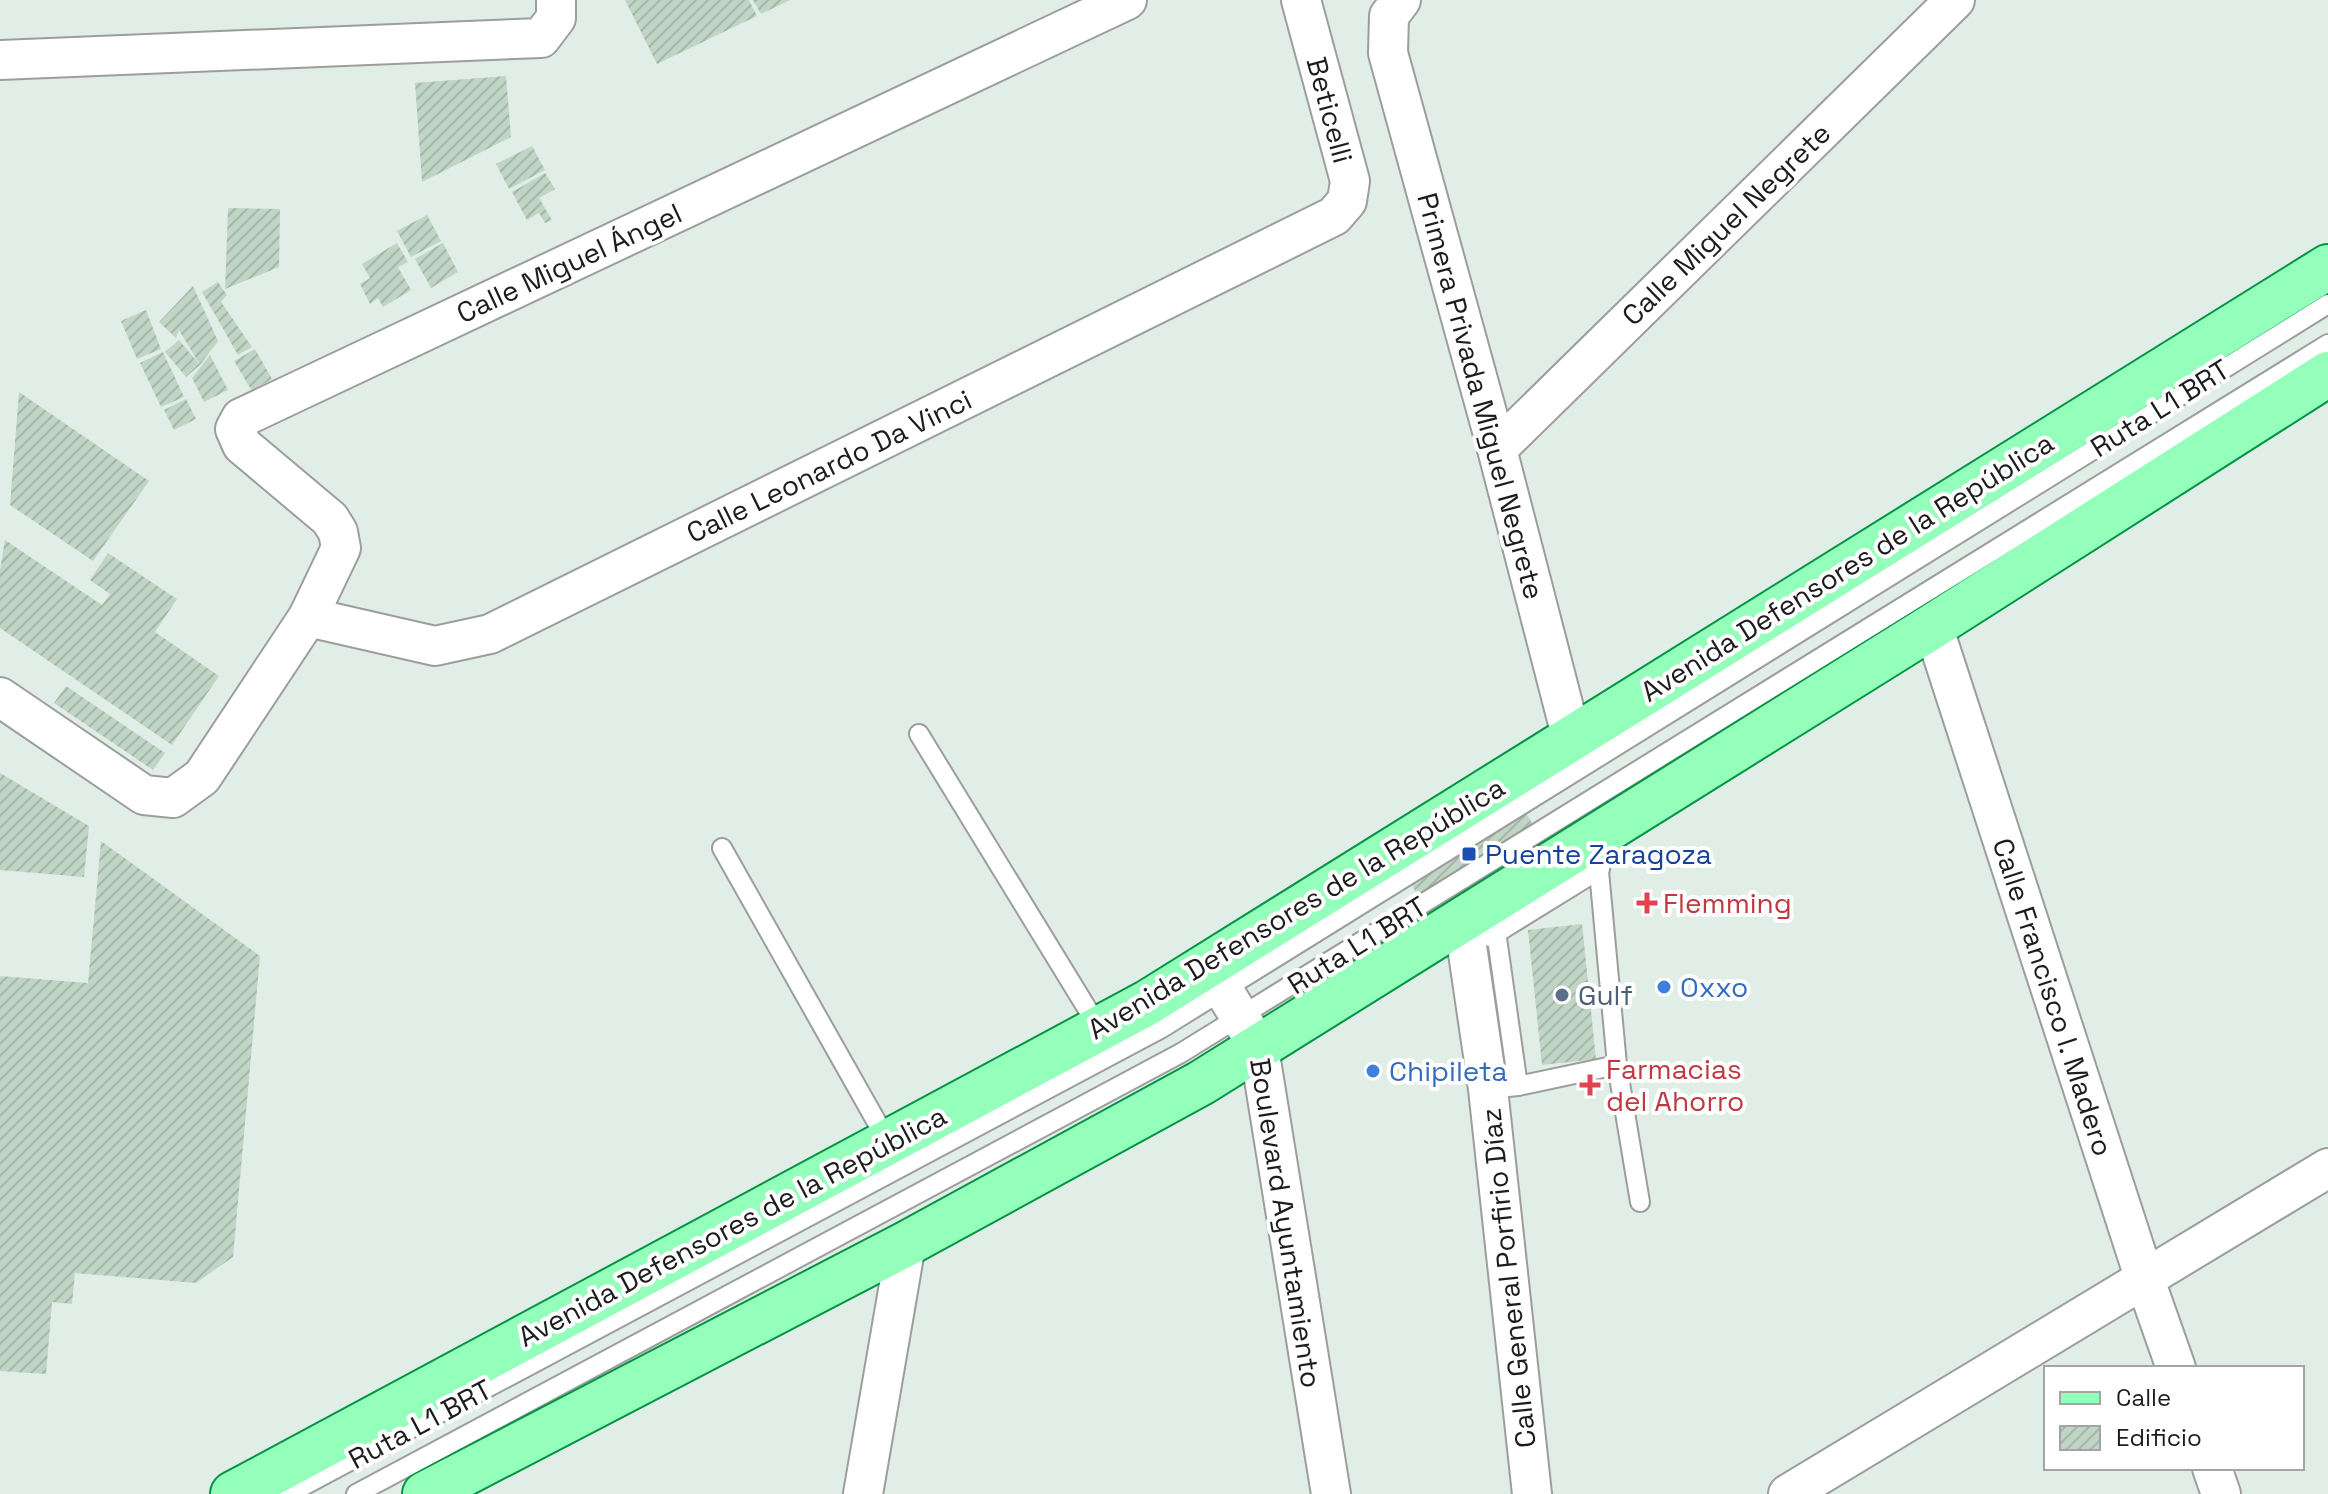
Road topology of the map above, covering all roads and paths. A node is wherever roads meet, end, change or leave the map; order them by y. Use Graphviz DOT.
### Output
graph roads {
  1 [pos="556,0"];
  2 [pos="1127,0"];
  3 [pos="1301,0"];
  4 [pos="1401,0"];
  5 [pos="1955,0"];
  6 [pos="0,60"];
  7 [pos="1334,216"];
  8 [pos="2328,267"];
  9 [pos="2328,304"];
  10 [pos="2328,344"];
  11 [pos="2328,374"];
  12 [pos="1497,449"];
  13 [pos="308,617"];
  14 [pos="1933,626"];
  15 [pos="0,697"];
  16 [pos="919,734"];
  17 [pos="1572,739"];
  18 [pos="722,848"];
  19 [pos="1598,853"];
  20 [pos="1480,926"];
  21 [pos="1233,1005"];
  22 [pos="1099,1028"];
  23 [pos="1617,1065"];
  24 [pos="1503,1088"];
  25 [pos="888,1142"];
  26 [pos="2328,1168"];
  27 [pos="1640,1202"];
  28 [pos="906,1244"];
  29 [pos="2145,1280"];
  30 [pos="2175,1366"];
  31 [pos="2213,1470"];
  32 [pos="233,1494"];
  33 [pos="288,1494"];
  34 [pos="356,1494"];
  35 [pos="425,1494"];
  36 [pos="863,1494"];
  37 [pos="1331,1494"];
  38 [pos="1532,1494"];
  39 [pos="1788,1494"];
  40 [pos="2221,1494"];
  1 -- 6 [label="street"];
  2 -- 13 [label="street, Calle Miguel Ángel"];
  3 -- 7 [label="street, Beticelli"];
  4 -- 12 [label="street, Primera Privada Miguel Negrete"];
  5 -- 12 [label="street, Calle Miguel Negrete"];
  7 -- 13 [label="street, Calle Leonardo Da Vinci"];
  8 -- 17 [label="main road, Avenida Defensores de la República"];
  9 -- 21 [label="lane, Ruta L1 BRT"];
  10 -- 21 [label="lane, Ruta L1 BRT"];
  11 -- 14 [label="main road, Avenida Defensores de la República"];
  12 -- 17 [label="street, Primera Privada Miguel Negrete"];
  13 -- 15 [label="street"];
  14 -- 19 [label="main road, Avenida Defensores de la República"];
  14 -- 29 [label="street, Calle Francisco I. Madero"];
  16 -- 22 [label="lane"];
  17 -- 21 [label="main road, Avenida Defensores de la República"];
  18 -- 25 [label="lane"];
  19 -- 20 [label="main road, Avenida Defensores de la República"];
  19 -- 23 [label="lane"];
  20 -- 21 [label="main road, Avenida Defensores de la República"];
  20 -- 24 [label="street, Calle General Porfirio Díaz"];
  21 -- 22 [label="main road, Avenida Defensores de la República"];
  21 -- 28 [label="main road, Avenida Defensores de la República"];
  21 -- 33 [label="lane, Ruta L1 BRT"];
  21 -- 34 [label="lane, Ruta L1 BRT"];
  21 -- 37 [label="street, Boulevard Ayuntamiento"];
  22 -- 25 [label="main road, Avenida Defensores de la República"];
  23 -- 24 [label="lane"];
  23 -- 27 [label="lane"];
  24 -- 38 [label="street, Calle General Porfirio Díaz"];
  25 -- 32 [label="main road, Avenida Defensores de la República"];
  26 -- 29 [label="street"];
  28 -- 35 [label="main road, Avenida Defensores de la República"];
  28 -- 36 [label="street"];
  29 -- 30 [label="street, Calle Francisco I. Madero"];
  29 -- 39 [label="street"];
  31 -- 40 [label="street"];
}
